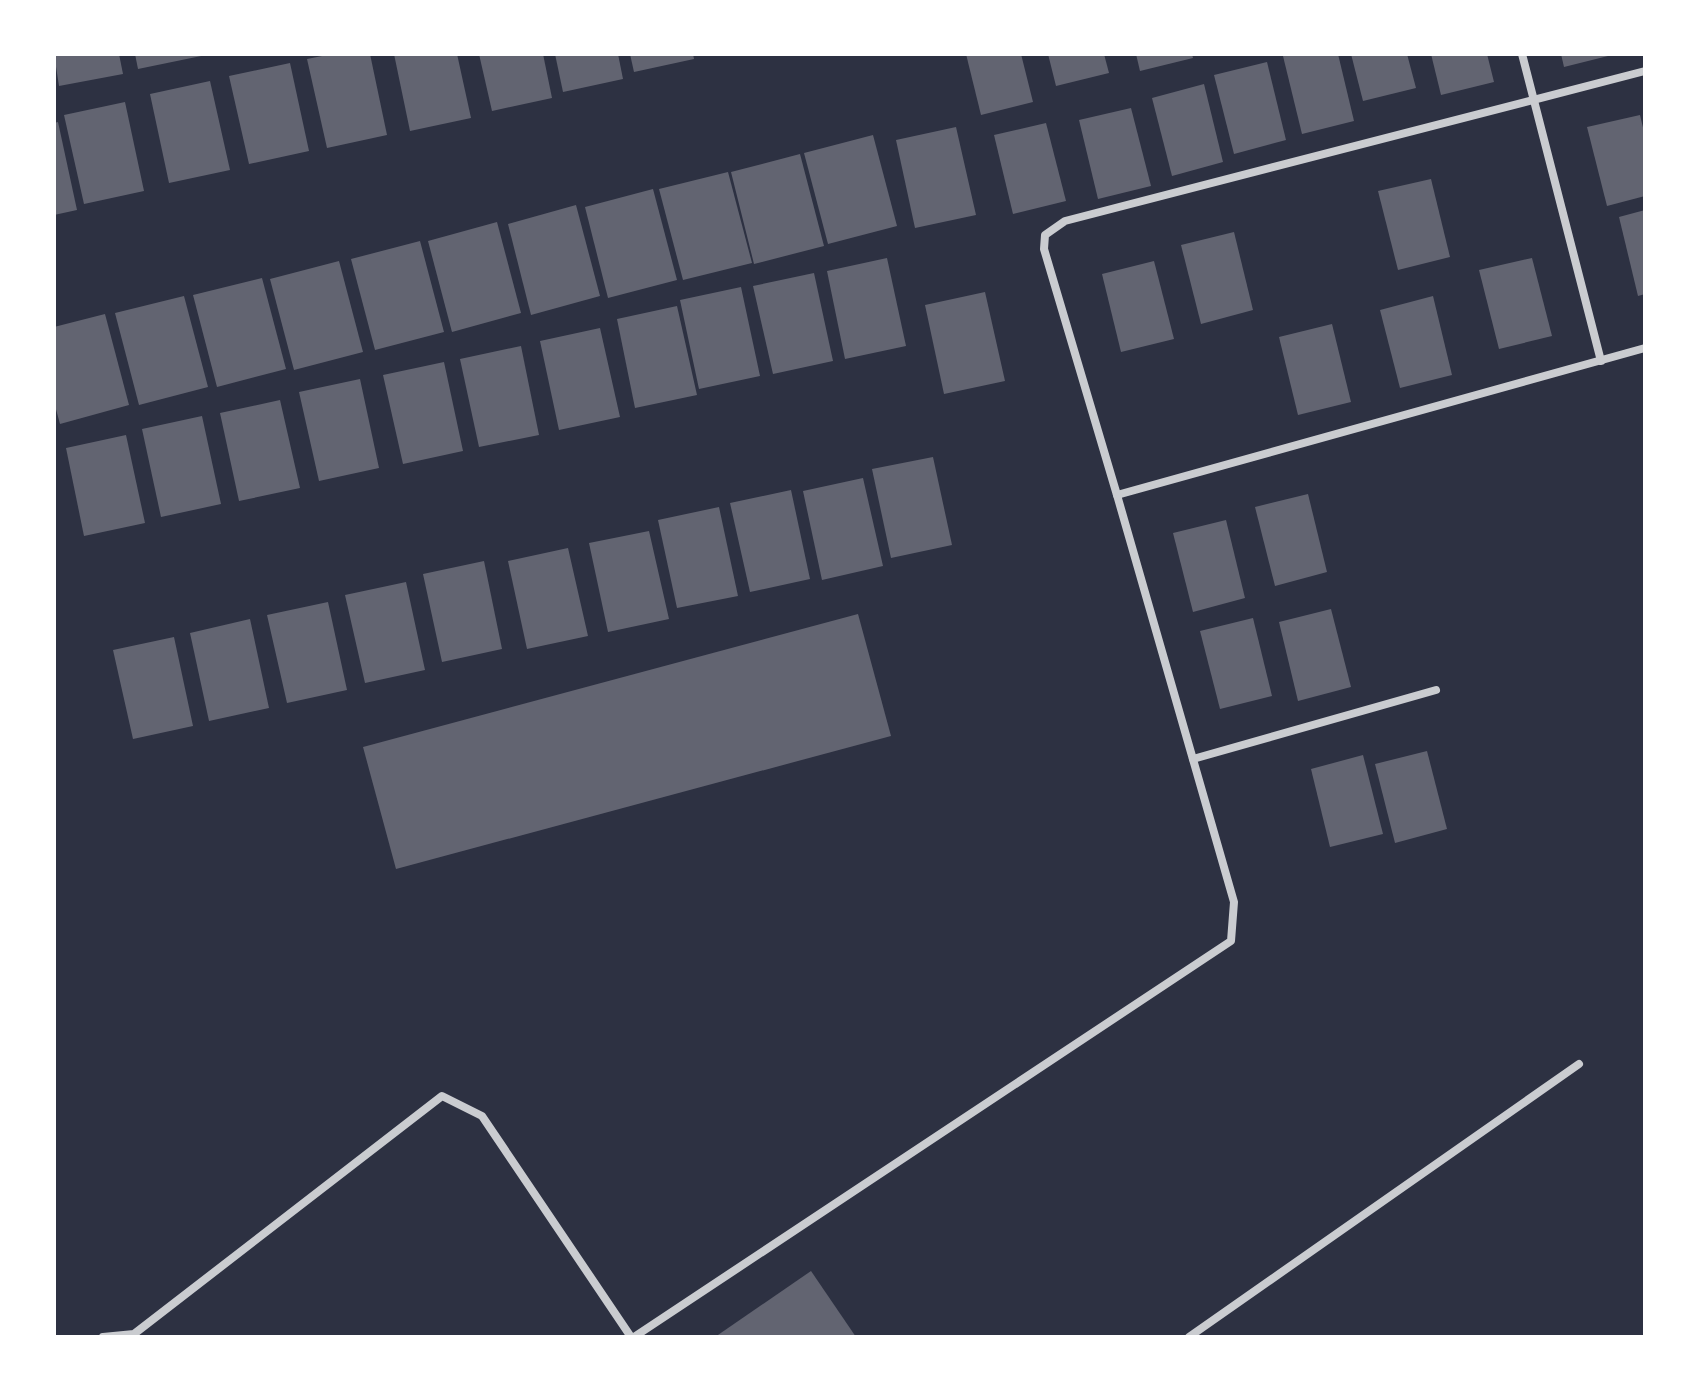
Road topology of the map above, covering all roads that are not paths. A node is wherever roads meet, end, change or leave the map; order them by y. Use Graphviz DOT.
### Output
graph roads {
  1 [pos="1522,54"];
  2 [pos="1645,71"];
  3 [pos="1535,101"];
  4 [pos="1645,348"];
  5 [pos="1601,361"];
  6 [pos="1117,495"];
  7 [pos="1436,690"];
  8 [pos="1193,759"];
  9 [pos="1579,1064"];
  10 [pos="103,1337"];
  11 [pos="633,1337"];
  12 [pos="1189,1337"];
  1 -- 3 [label="street"];
  2 -- 3 [label="street"];
  3 -- 5 [label="street"];
  3 -- 6 [label="street"];
  4 -- 5 [label="street"];
  5 -- 6 [label="street"];
  6 -- 8 [label="street"];
  7 -- 8 [label="street"];
  8 -- 11 [label="street"];
  9 -- 12 [label="street"];
  10 -- 11 [label="street"];
}
